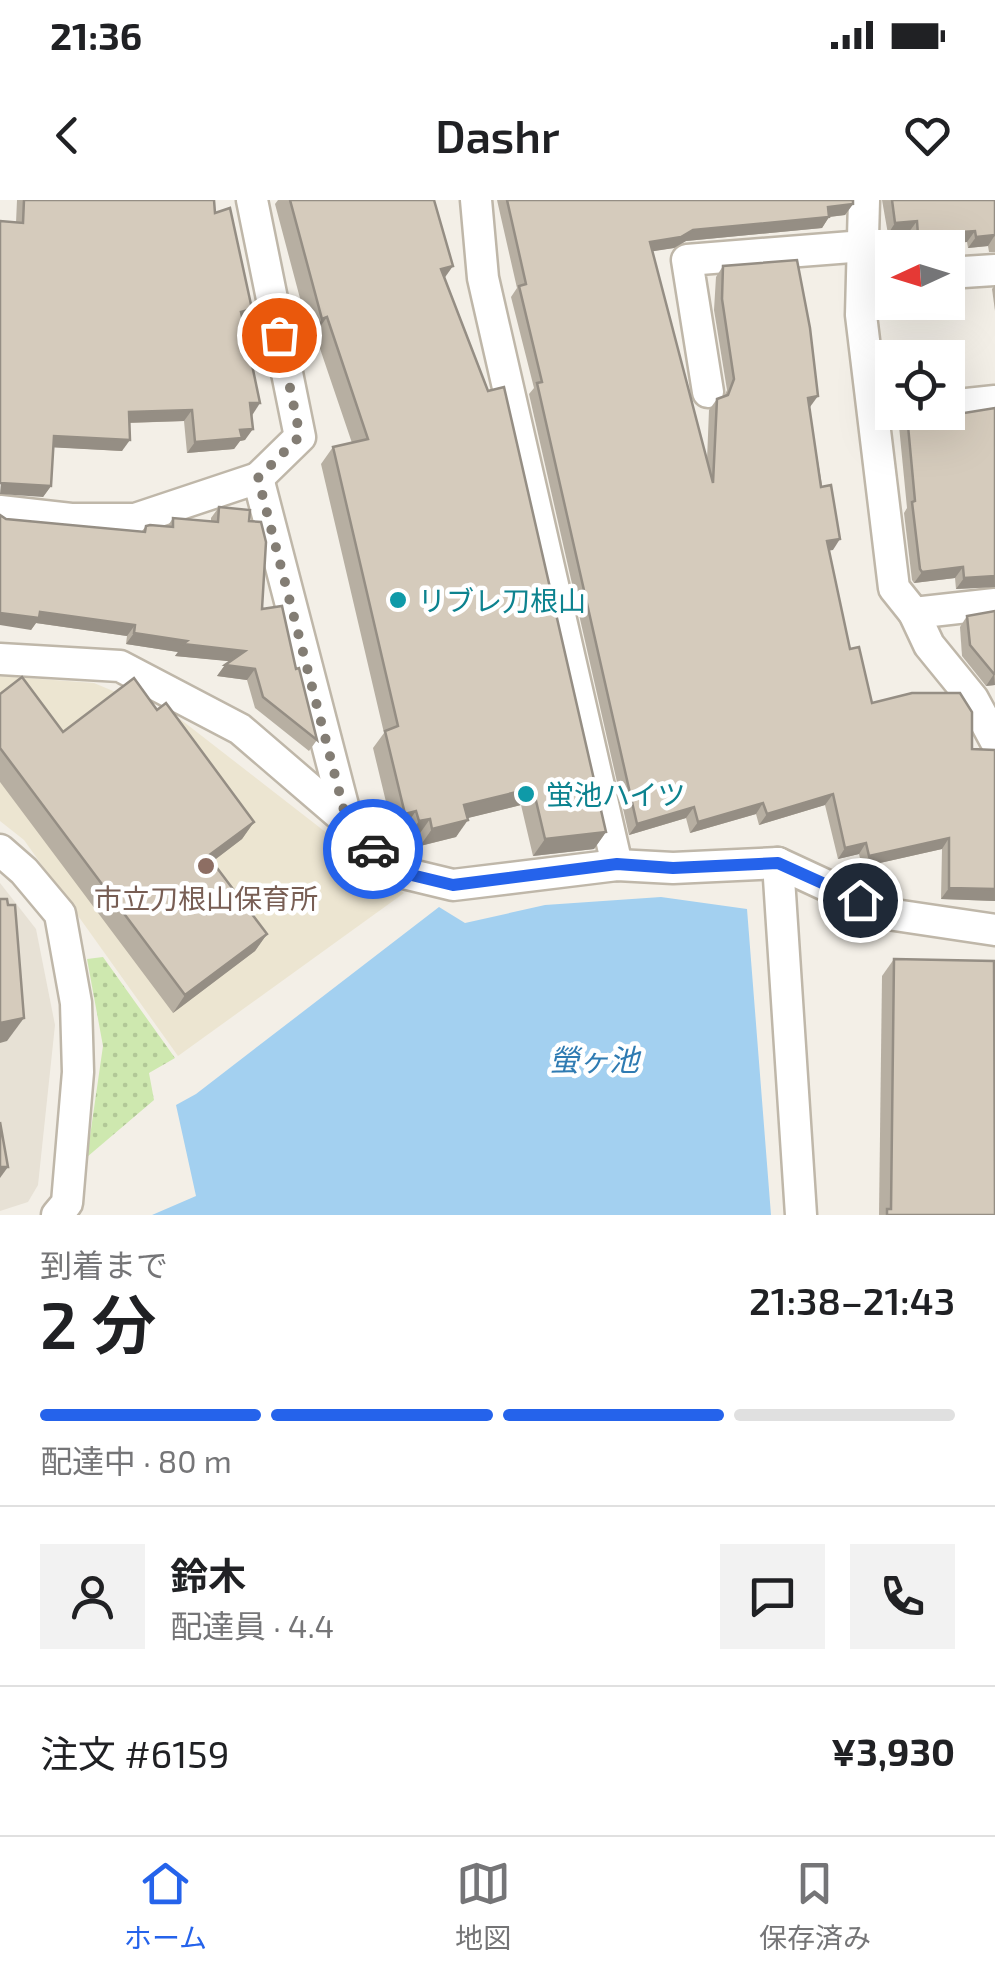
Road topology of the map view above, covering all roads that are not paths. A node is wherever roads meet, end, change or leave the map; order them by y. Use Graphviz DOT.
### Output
graph roads {
  1 [pos="252,200"];
  2 [pos="476,200"];
  3 [pos="864,200"];
  4 [pos="864,246"];
  5 [pos="875,252"];
  6 [pos="995,270"];
  7 [pos="965,271"];
  8 [pos="875,383"];
  9 [pos="708,392"];
  10 [pos="995,401"];
  11 [pos="965,404"];
  12 [pos="883,430"];
  13 [pos="258,478"];
  14 [pos="0,511"];
  15 [pos="995,604"];
  16 [pos="914,613"];
  17 [pos="0,660"];
  18 [pos="995,740"];
  19 [pos="347,822"];
  20 [pos="0,850"];
  21 [pos="778,863"];
  22 [pos="617,864"];
  23 [pos="995,930"];
  24 [pos="57,1215"];
  25 [pos="801,1215"];
  1 -- 13 [label="street"];
  2 -- 22 [label="street"];
  3 -- 4 [label="street"];
  4 -- 5 [label="street"];
  4 -- 8 [label="street"];
  4 -- 9 [label="street"];
  6 -- 7 [label="street"];
  10 -- 11 [label="street"];
  12 -- 16 [label="street"];
  13 -- 14 [label="street"];
  13 -- 19 [label="street"];
  15 -- 16 [label="street"];
  16 -- 18 [label="street"];
  17 -- 19 [label="street"];
  19 -- 22 [label="street"];
  20 -- 24 [label="street"];
  21 -- 22 [label="street"];
  21 -- 23 [label="street"];
  21 -- 25 [label="street"];
}
